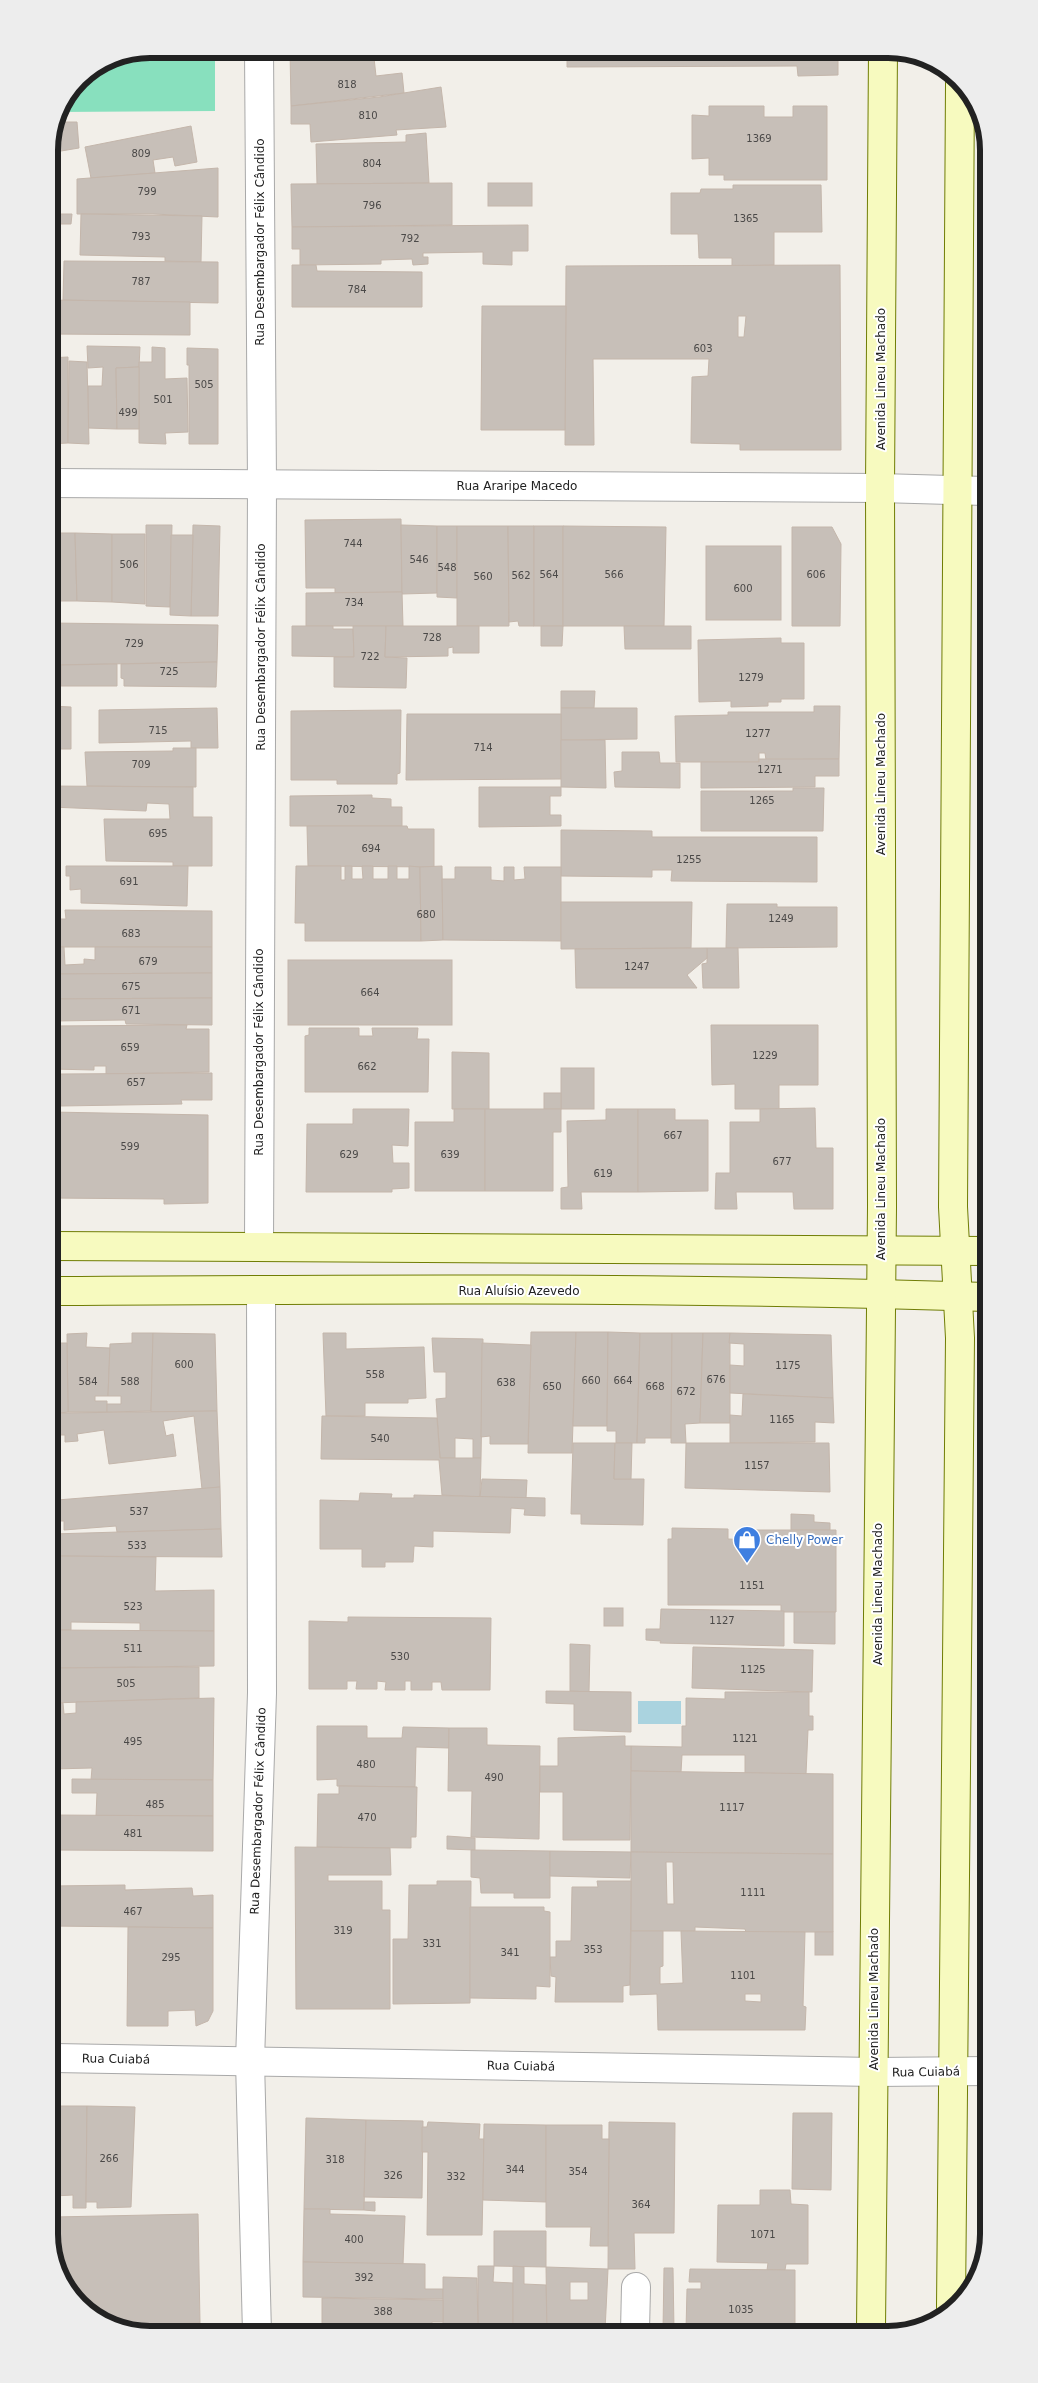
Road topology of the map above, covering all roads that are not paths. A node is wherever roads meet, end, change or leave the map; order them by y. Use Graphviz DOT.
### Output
graph roads {
  1 [pos="259,58"];
  2 [pos="883,58"];
  3 [pos="960,93"];
  4 [pos="58,483"];
  5 [pos="262,484"];
  6 [pos="880,488"];
  7 [pos="957,491"];
  8 [pos="980,491"];
  9 [pos="58,1246"];
  10 [pos="259,1246"];
  11 [pos="881,1250"];
  12 [pos="956,1250"];
  13 [pos="980,1251"];
  14 [pos="262,1290"];
  15 [pos="58,1291"];
  16 [pos="880,1293"];
  17 [pos="958,1296"];
  18 [pos="980,1297"];
  19 [pos="58,2058"];
  20 [pos="250,2061"];
  21 [pos="955,2071"];
  22 [pos="980,2071"];
  23 [pos="874,2072"];
  24 [pos="636,2287"];
  25 [pos="951,2300"];
  26 [pos="257,2325"];
  27 [pos="635,2326"];
  28 [pos="872,2326"];
  1 -- 5 [label="street, Rua Desembargador Félix Cândido"];
  2 -- 6 [label="street, Avenida Lineu Machado"];
  3 -- 7 [label="street"];
  4 -- 5 [label="street, Rua Araripe Macedo"];
  5 -- 6 [label="street, Rua Araripe Macedo"];
  5 -- 10 [label="street, Rua Desembargador Félix Cândido"];
  6 -- 7 [label="street, Rua Araripe Macedo"];
  6 -- 11 [label="street, Avenida Lineu Machado"];
  7 -- 8 [label="street, Rua Araripe Macedo"];
  7 -- 12 [label="street"];
  9 -- 10 [label="street"];
  10 -- 11 [label="street"];
  11 -- 12 [label="street"];
  11 -- 16 [label="street, Avenida Lineu Machado"];
  12 -- 13 [label="street"];
  12 -- 17 [label="street"];
  14 -- 15 [label="street, Rua Aluísio Azevedo"];
  14 -- 16 [label="street, Rua Aluísio Azevedo"];
  14 -- 20 [label="street, Rua Desembargador Félix Cândido"];
  16 -- 17 [label="street, Rua Aluísio Azevedo"];
  16 -- 23 [label="street, Avenida Lineu Machado"];
  17 -- 18 [label="street, Rua Aluísio Azevedo"];
  17 -- 21 [label="street"];
  19 -- 20 [label="street, Rua Cuiabá"];
  20 -- 23 [label="street, Rua Cuiabá"];
  20 -- 26 [label="street, Rua Desembargador Félix Cândido"];
  21 -- 22 [label="street, Rua Cuiabá"];
  21 -- 23 [label="street, Rua Cuiabá"];
  21 -- 25 [label="street"];
  23 -- 28 [label="street, Avenida Lineu Machado"];
  24 -- 27 [label="street"];
}
